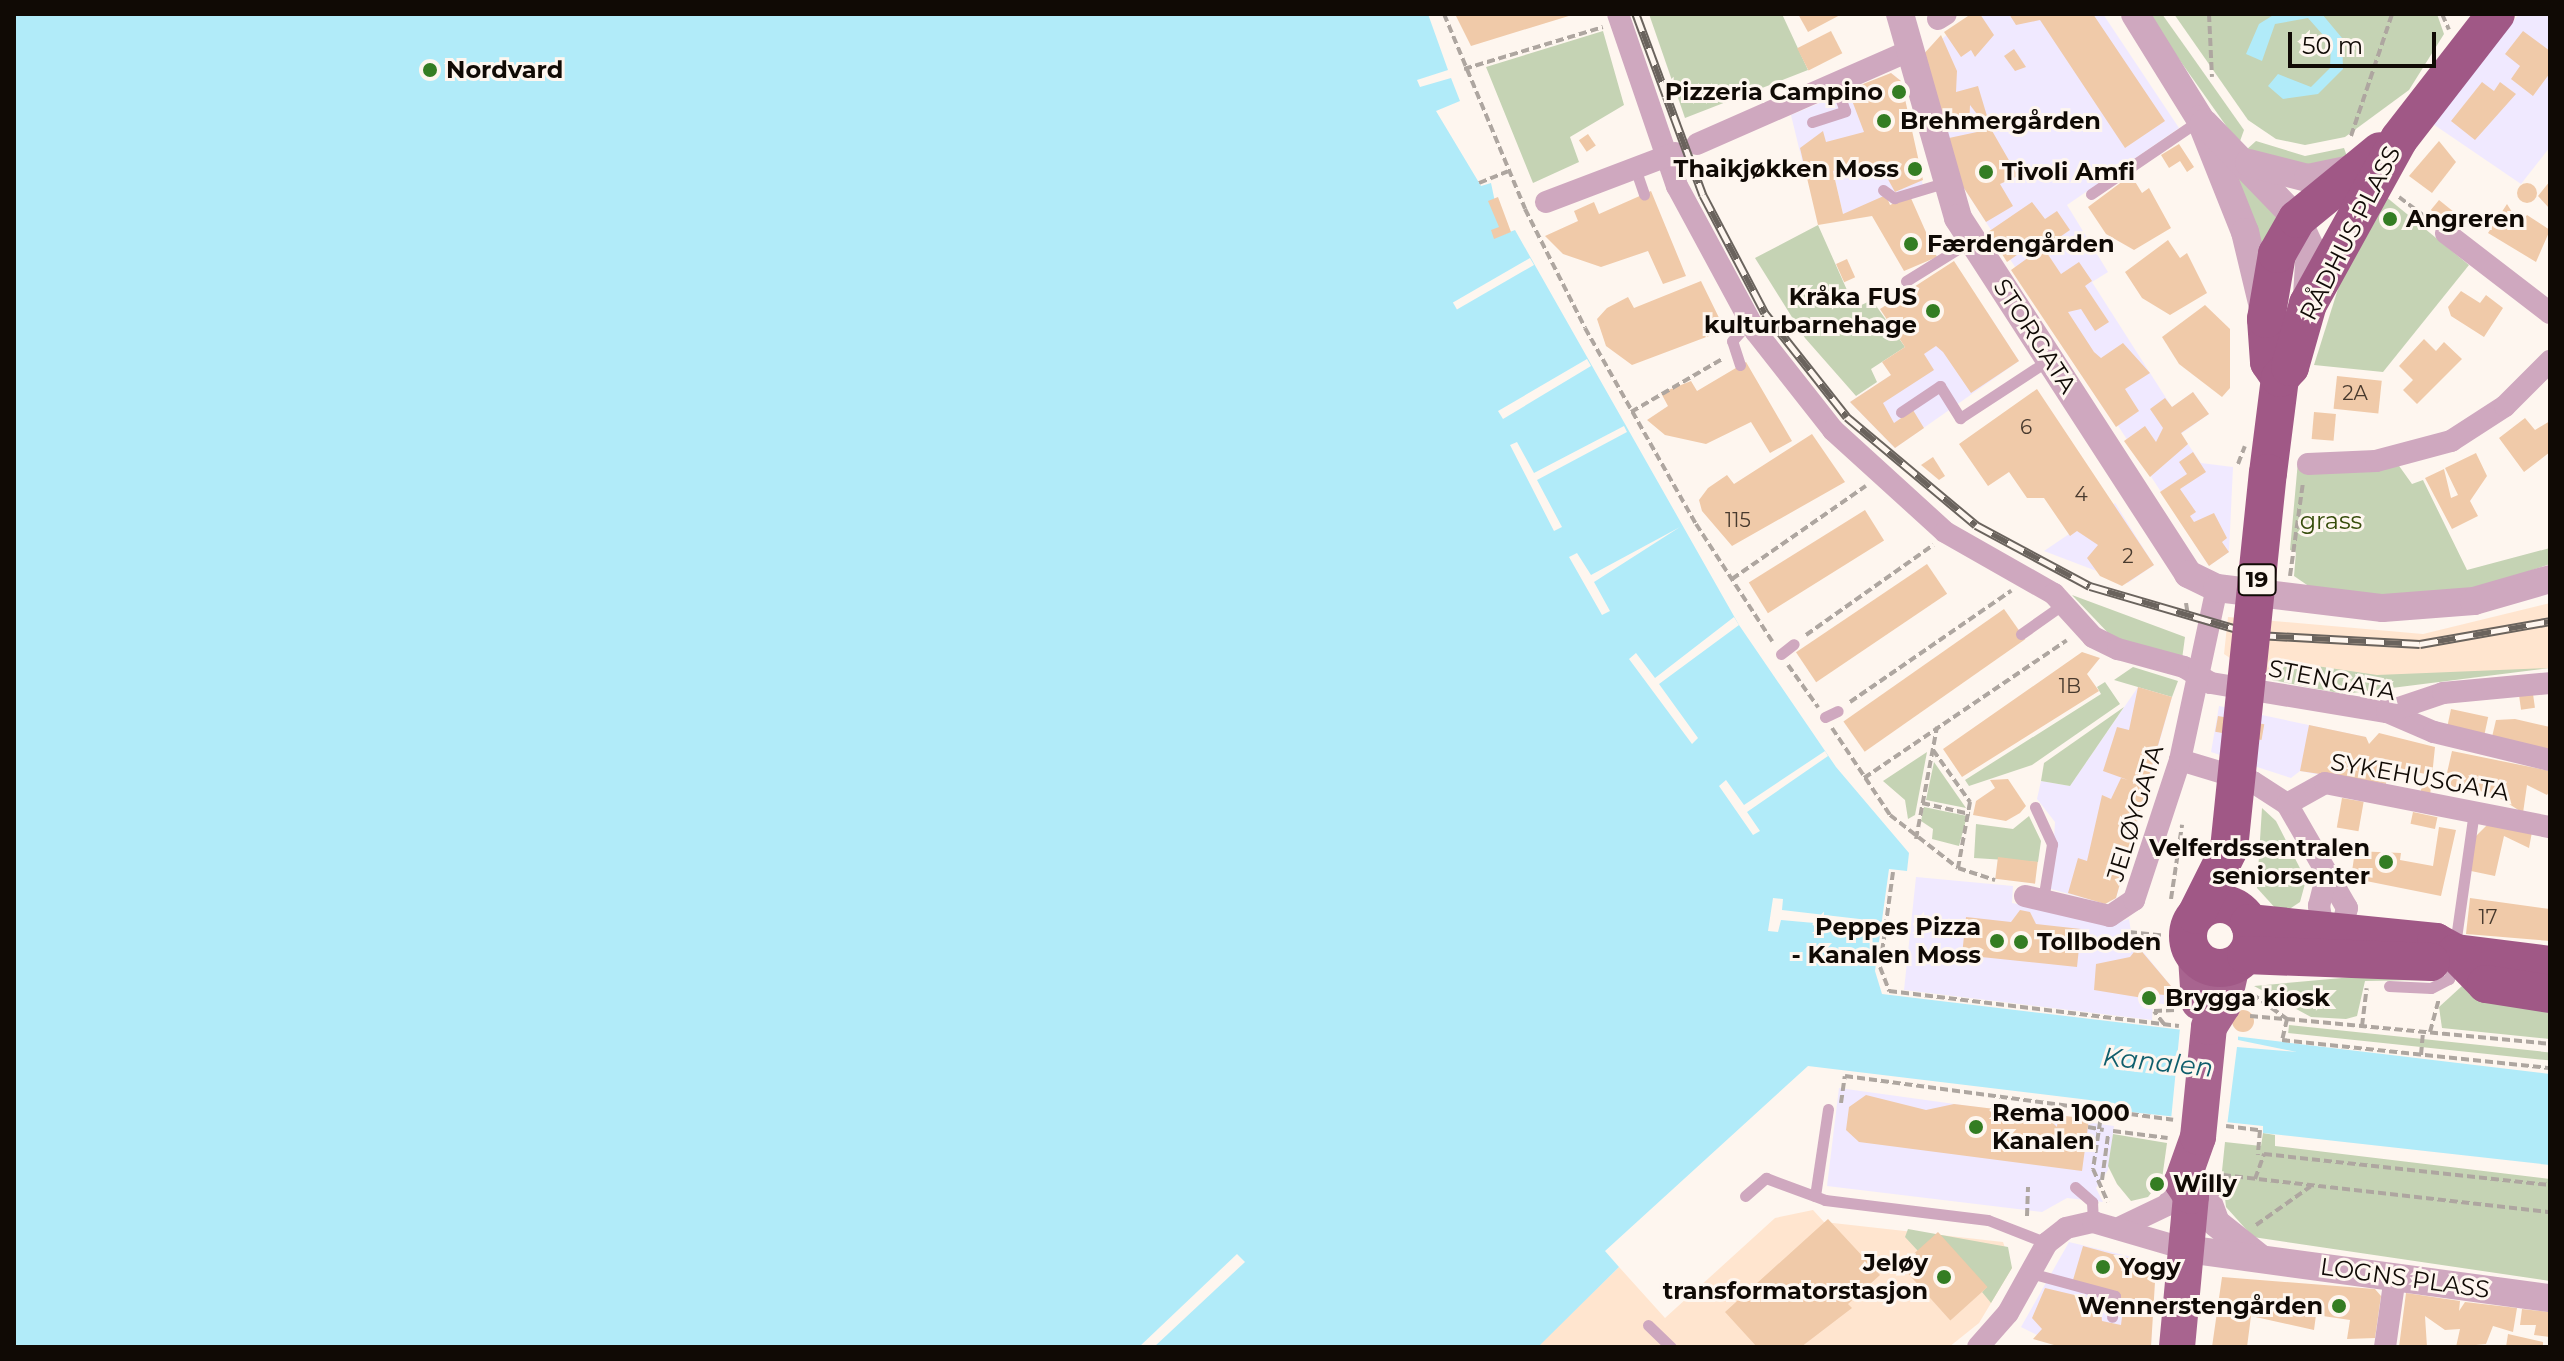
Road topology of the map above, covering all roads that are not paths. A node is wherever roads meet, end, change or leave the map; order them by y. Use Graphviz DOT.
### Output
graph roads {
  1 [pos="1900,14"];
  2 [pos="2135,14"];
  3 [pos="2496,14"];
  4 [pos="1619,18"];
  5 [pos="1909,51"];
  6 [pos="1835,83"];
  7 [pos="2200,119"];
  8 [pos="1812,122"];
  9 [pos="2399,139"];
  10 [pos="1711,141"];
  11 [pos="2356,153"];
  12 [pos="1670,154"];
  13 [pos="2248,163"];
  14 [pos="1635,168"];
  15 [pos="1944,183"];
  16 [pos="1883,190"];
  17 [pos="1644,194"];
  18 [pos="2091,194"];
  19 [pos="1546,202"];
  20 [pos="2297,219"];
  21 [pos="2446,233"];
  22 [pos="1972,240"];
  23 [pos="1906,281"];
  24 [pos="2308,304"];
  25 [pos="2550,313"];
  26 [pos="2266,319"];
  27 [pos="1750,321"];
  28 [pos="2050,358"];
  29 [pos="2550,361"];
  30 [pos="1740,365"];
  31 [pos="2280,378"];
  32 [pos="1901,412"];
  33 [pos="2308,464"];
  34 [pos="2550,579"];
  35 [pos="2217,588"];
  36 [pos="2066,603"];
  37 [pos="2021,634"];
  38 [pos="1797,642"];
  39 [pos="1781,654"];
  40 [pos="2200,674"];
  41 [pos="2550,683"];
  42 [pos="1842,708"];
  43 [pos="2387,712"];
  44 [pos="1825,717"];
  45 [pos="2180,760"];
  46 [pos="2550,760"];
  47 [pos="2287,804"];
  48 [pos="2035,807"];
  49 [pos="2474,812"];
  50 [pos="2550,827"];
  51 [pos="2227,860"];
  52 [pos="2034,898"];
  53 [pos="2232,941"];
  54 [pos="2332,941"];
  55 [pos="2550,965"];
  56 [pos="2452,966"];
  57 [pos="2389,986"];
  58 [pos="2550,994"];
  59 [pos="1828,1109"];
  60 [pos="2196,1159"];
  61 [pos="2075,1187"];
  62 [pos="1745,1196"];
  63 [pos="1820,1198"];
  64 [pos="2100,1213"];
  65 [pos="2121,1227"];
  66 [pos="2047,1243"];
  67 [pos="2186,1249"];
  68 [pos="2260,1258"];
  69 [pos="2029,1273"];
  70 [pos="2395,1277"];
  71 [pos="2550,1298"];
  72 [pos="2112,1317"];
  73 [pos="1648,1325"];
  74 [pos="1671,1347"];
  75 [pos="1978,1347"];
  76 [pos="2177,1347"];
  77 [pos="2385,1347"];
  1 -- 5 [label="street, STORGATA"];
  2 -- 7 [label="street"];
  3 -- 9 [label="highway, 19"];
  4 -- 12 [label="street"];
  5 -- 6 [label="street"];
  5 -- 15 [label="street, STORGATA"];
  6 -- 8 [label="lane"];
  6 -- 10 [label="street"];
  7 -- 13 [label="street"];
  7 -- 18 [label="lane"];
  7 -- 26 [label="street"];
  9 -- 11 [label="highway, RÅDHUS PLASS / 19"];
  9 -- 24 [label="highway, RÅDHUS PLASS / 19"];
  11 -- 13 [label="street"];
  11 -- 20 [label="highway, RÅDHUS PLASS / 19"];
  12 -- 14 [label="street"];
  12 -- 27 [label="street"];
  13 -- 20 [label="street"];
  14 -- 17 [label="lane"];
  14 -- 19 [label="street"];
  15 -- 16 [label="lane"];
  15 -- 22 [label="street, STORGATA"];
  20 -- 24 [label="street"];
  20 -- 26 [label="highway, RÅDHUS PLASS / 19"];
  21 -- 25 [label="street"];
  22 -- 23 [label="lane"];
  22 -- 28 [label="street, STORGATA"];
  24 -- 31 [label="highway, RÅDHUS PLASS / 19"];
  26 -- 31 [label="highway, RÅDHUS PLASS / 19"];
  27 -- 30 [label="lane"];
  27 -- 36 [label="street"];
  28 -- 32 [label="lane"];
  28 -- 35 [label="street, STORGATA"];
  29 -- 33 [label="street"];
  31 -- 51 [label="highway, RÅDHUS PLASS / 19, bridge"];
  34 -- 35 [label="street"];
  35 -- 40 [label="street, JELØYGATA"];
  36 -- 37 [label="lane"];
  36 -- 40 [label="street, STENGATA"];
  38 -- 39 [label="lane"];
  40 -- 43 [label="street, STENGATA"];
  40 -- 45 [label="street, JELØYGATA"];
  41 -- 43 [label="street"];
  42 -- 44 [label="lane"];
  43 -- 46 [label="street, STENGATA"];
  45 -- 47 [label="street"];
  45 -- 52 [label="street, JELØYGATA"];
  47 -- 49 [label="street, SYKEHUSGATA"];
  47 -- 54 [label="street"];
  48 -- 52 [label="lane"];
  49 -- 50 [label="street, SYKEHUSGATA"];
  49 -- 56 [label="lane"];
  51 -- 53 [label="highway, RÅDHUS PLASS / 19"];
  51 -- 53 [label="highway, RÅDHUS PLASS / 19"];
  53 -- 54 [label="highway"];
  53 -- 60 [label="main road, bridge"];
  54 -- 56 [label="highway"];
  55 -- 56 [label="highway"];
  56 -- 57 [label="lane"];
  56 -- 58 [label="highway"];
  59 -- 63 [label="lane"];
  60 -- 65 [label="street"];
  60 -- 67 [label="main road"];
  60 -- 68 [label="street"];
  61 -- 64 [label="lane"];
  62 -- 63 [label="lane"];
  63 -- 66 [label="lane"];
  64 -- 65 [label="street"];
  64 -- 66 [label="street"];
  65 -- 67 [label="street"];
  66 -- 69 [label="street"];
  67 -- 68 [label="street, LOGNS PLASS"];
  67 -- 76 [label="main road"];
  68 -- 70 [label="street, LOGNS PLASS"];
  69 -- 72 [label="lane"];
  69 -- 75 [label="street"];
  70 -- 71 [label="street, LOGNS PLASS"];
  70 -- 77 [label="street"];
  73 -- 74 [label="lane"];
}
